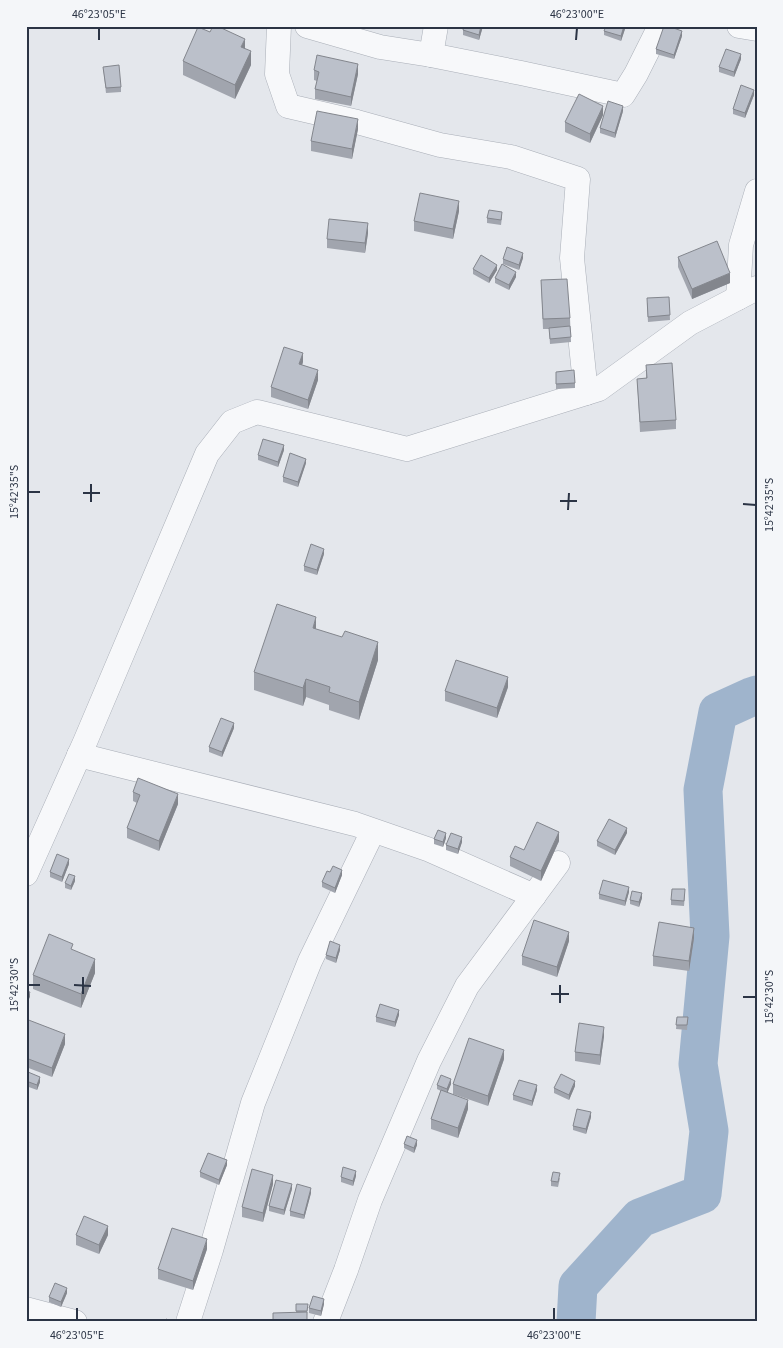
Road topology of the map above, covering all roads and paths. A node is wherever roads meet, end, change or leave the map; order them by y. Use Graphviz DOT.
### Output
graph roads {
  1 [pos="279,26"];
  2 [pos="307,26"];
  3 [pos="436,26"];
  4 [pos="660,26"];
  5 [pos="739,26"];
  6 [pos="757,29"];
  7 [pos="431,55"];
  8 [pos="757,191"];
  9 [pos="748,293"];
  10 [pos="586,393"];
  11 [pos="79,755"];
  12 [pos="373,831"];
  13 [pos="558,863"];
  14 [pos="26,874"];
  15 [pos="534,896"];
  16 [pos="26,1309"];
  17 [pos="75,1322"];
  18 [pos="188,1322"];
  19 [pos="325,1322"];
  1 -- 10 [label="street"];
  2 -- 7 [label="street"];
  3 -- 7 [label="street"];
  4 -- 7 [label="street"];
  5 -- 6 [label="street"];
  8 -- 9 [label="street"];
  9 -- 10 [label="street"];
  10 -- 11 [label="street"];
  11 -- 12 [label="street"];
  11 -- 14 [label="street"];
  12 -- 15 [label="street"];
  12 -- 18 [label="street"];
  13 -- 15 [label="street"];
  15 -- 19 [label="street"];
  16 -- 17 [label="street"];
}
